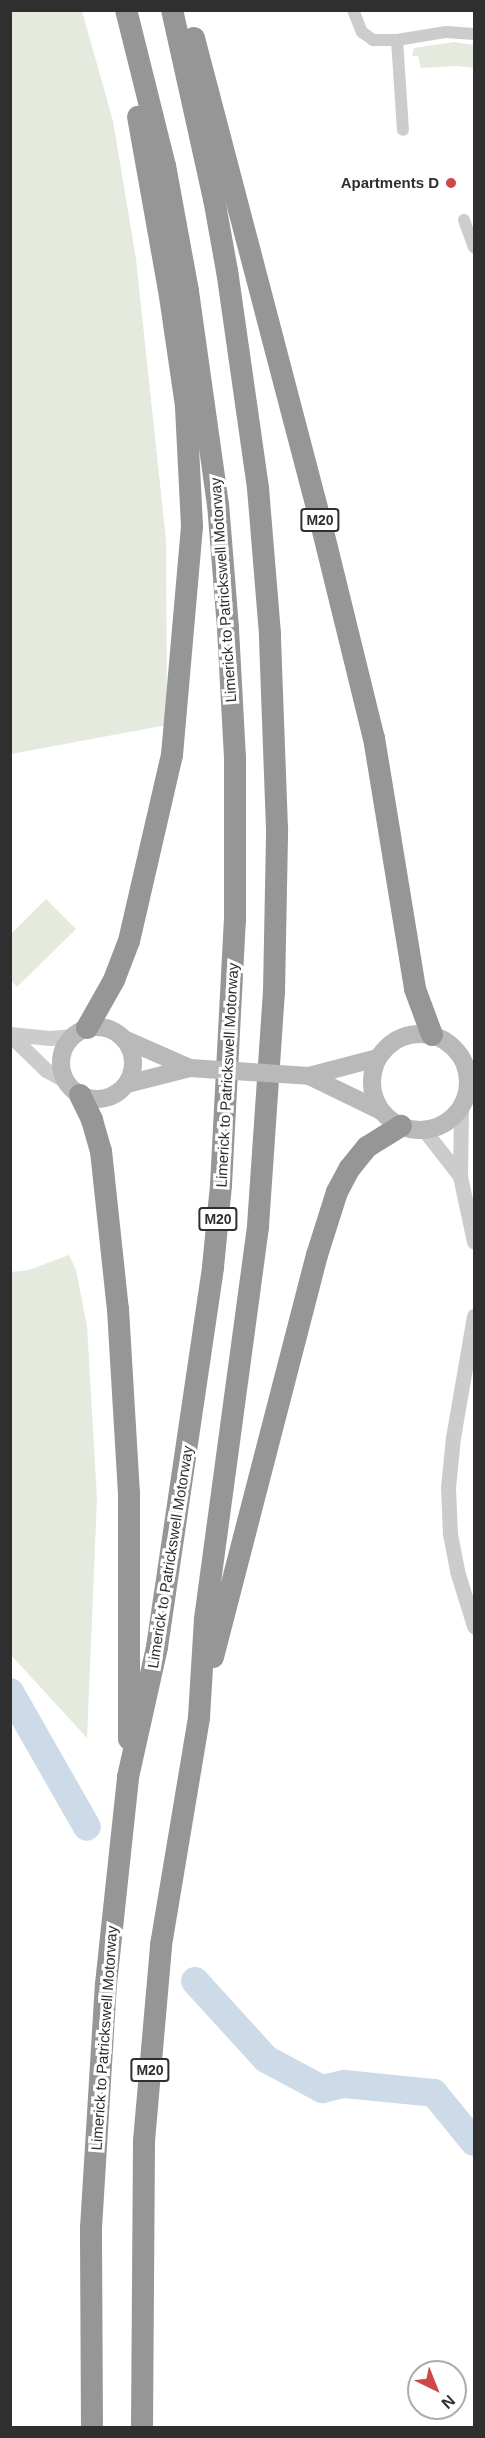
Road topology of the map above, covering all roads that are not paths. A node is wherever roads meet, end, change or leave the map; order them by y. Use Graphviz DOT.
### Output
graph roads {
  1 [pos="118,10"];
  2 [pos="126,10"];
  3 [pos="172,10"];
  4 [pos="187,10"];
  5 [pos="353,10"];
  6 [pos="474,34"];
  7 [pos="397,40"];
  8 [pos="403,130"];
  9 [pos="464,220"];
  10 [pos="474,247"];
  11 [pos="80,1032"];
  12 [pos="10,1034"];
  13 [pos="439,1038"];
  14 [pos="124,1039"];
  15 [pos="474,1049"];
  16 [pos="378,1058"];
  17 [pos="190,1068"];
  18 [pos="309,1076"];
  19 [pos="127,1084"];
  20 [pos="73,1088"];
  21 [pos="468,1094"];
  22 [pos="381,1111"];
  23 [pos="401,1126"];
  24 [pos="424,1130"];
  25 [pos="460,1176"];
  26 [pos="474,1242"];
  27 [pos="474,1316"];
  28 [pos="474,1626"];
  29 [pos="200,1717"];
  30 [pos="128,1777"];
  31 [pos="92,2427"];
  32 [pos="142,2427"];
  1 -- 11 [label="highway"];
  2 -- 30 [label="highway, Limerick to Patrickswell Motorway / M20"];
  3 -- 29 [label="highway, M20"];
  4 -- 13 [label="highway, M20"];
  5 -- 7 [label="street"];
  6 -- 7 [label="street"];
  7 -- 8 [label="street"];
  9 -- 10 [label="street"];
  11 -- 12 [label="street"];
  11 -- 14 [label="main road"];
  11 -- 20 [label="main road"];
  12 -- 20 [label="street"];
  13 -- 15 [label="main road"];
  13 -- 16 [label="main road"];
  13 -- 21 [label="main road"];
  14 -- 17 [label="main road"];
  14 -- 19 [label="main road"];
  16 -- 18 [label="main road"];
  16 -- 22 [label="main road"];
  17 -- 18 [label="main road, bridge"];
  17 -- 19 [label="main road"];
  18 -- 22 [label="main road"];
  19 -- 20 [label="main road"];
  20 -- 30 [label="highway, M20"];
  21 -- 24 [label="main road"];
  21 -- 25 [label="street"];
  22 -- 23 [label="main road"];
  23 -- 24 [label="main road"];
  23 -- 29 [label="highway, M20"];
  24 -- 25 [label="street"];
  25 -- 26 [label="street"];
  27 -- 28 [label="street"];
  29 -- 32 [label="highway, M20"];
  30 -- 31 [label="highway, Limerick to Patrickswell Motorway / M20"];
}
